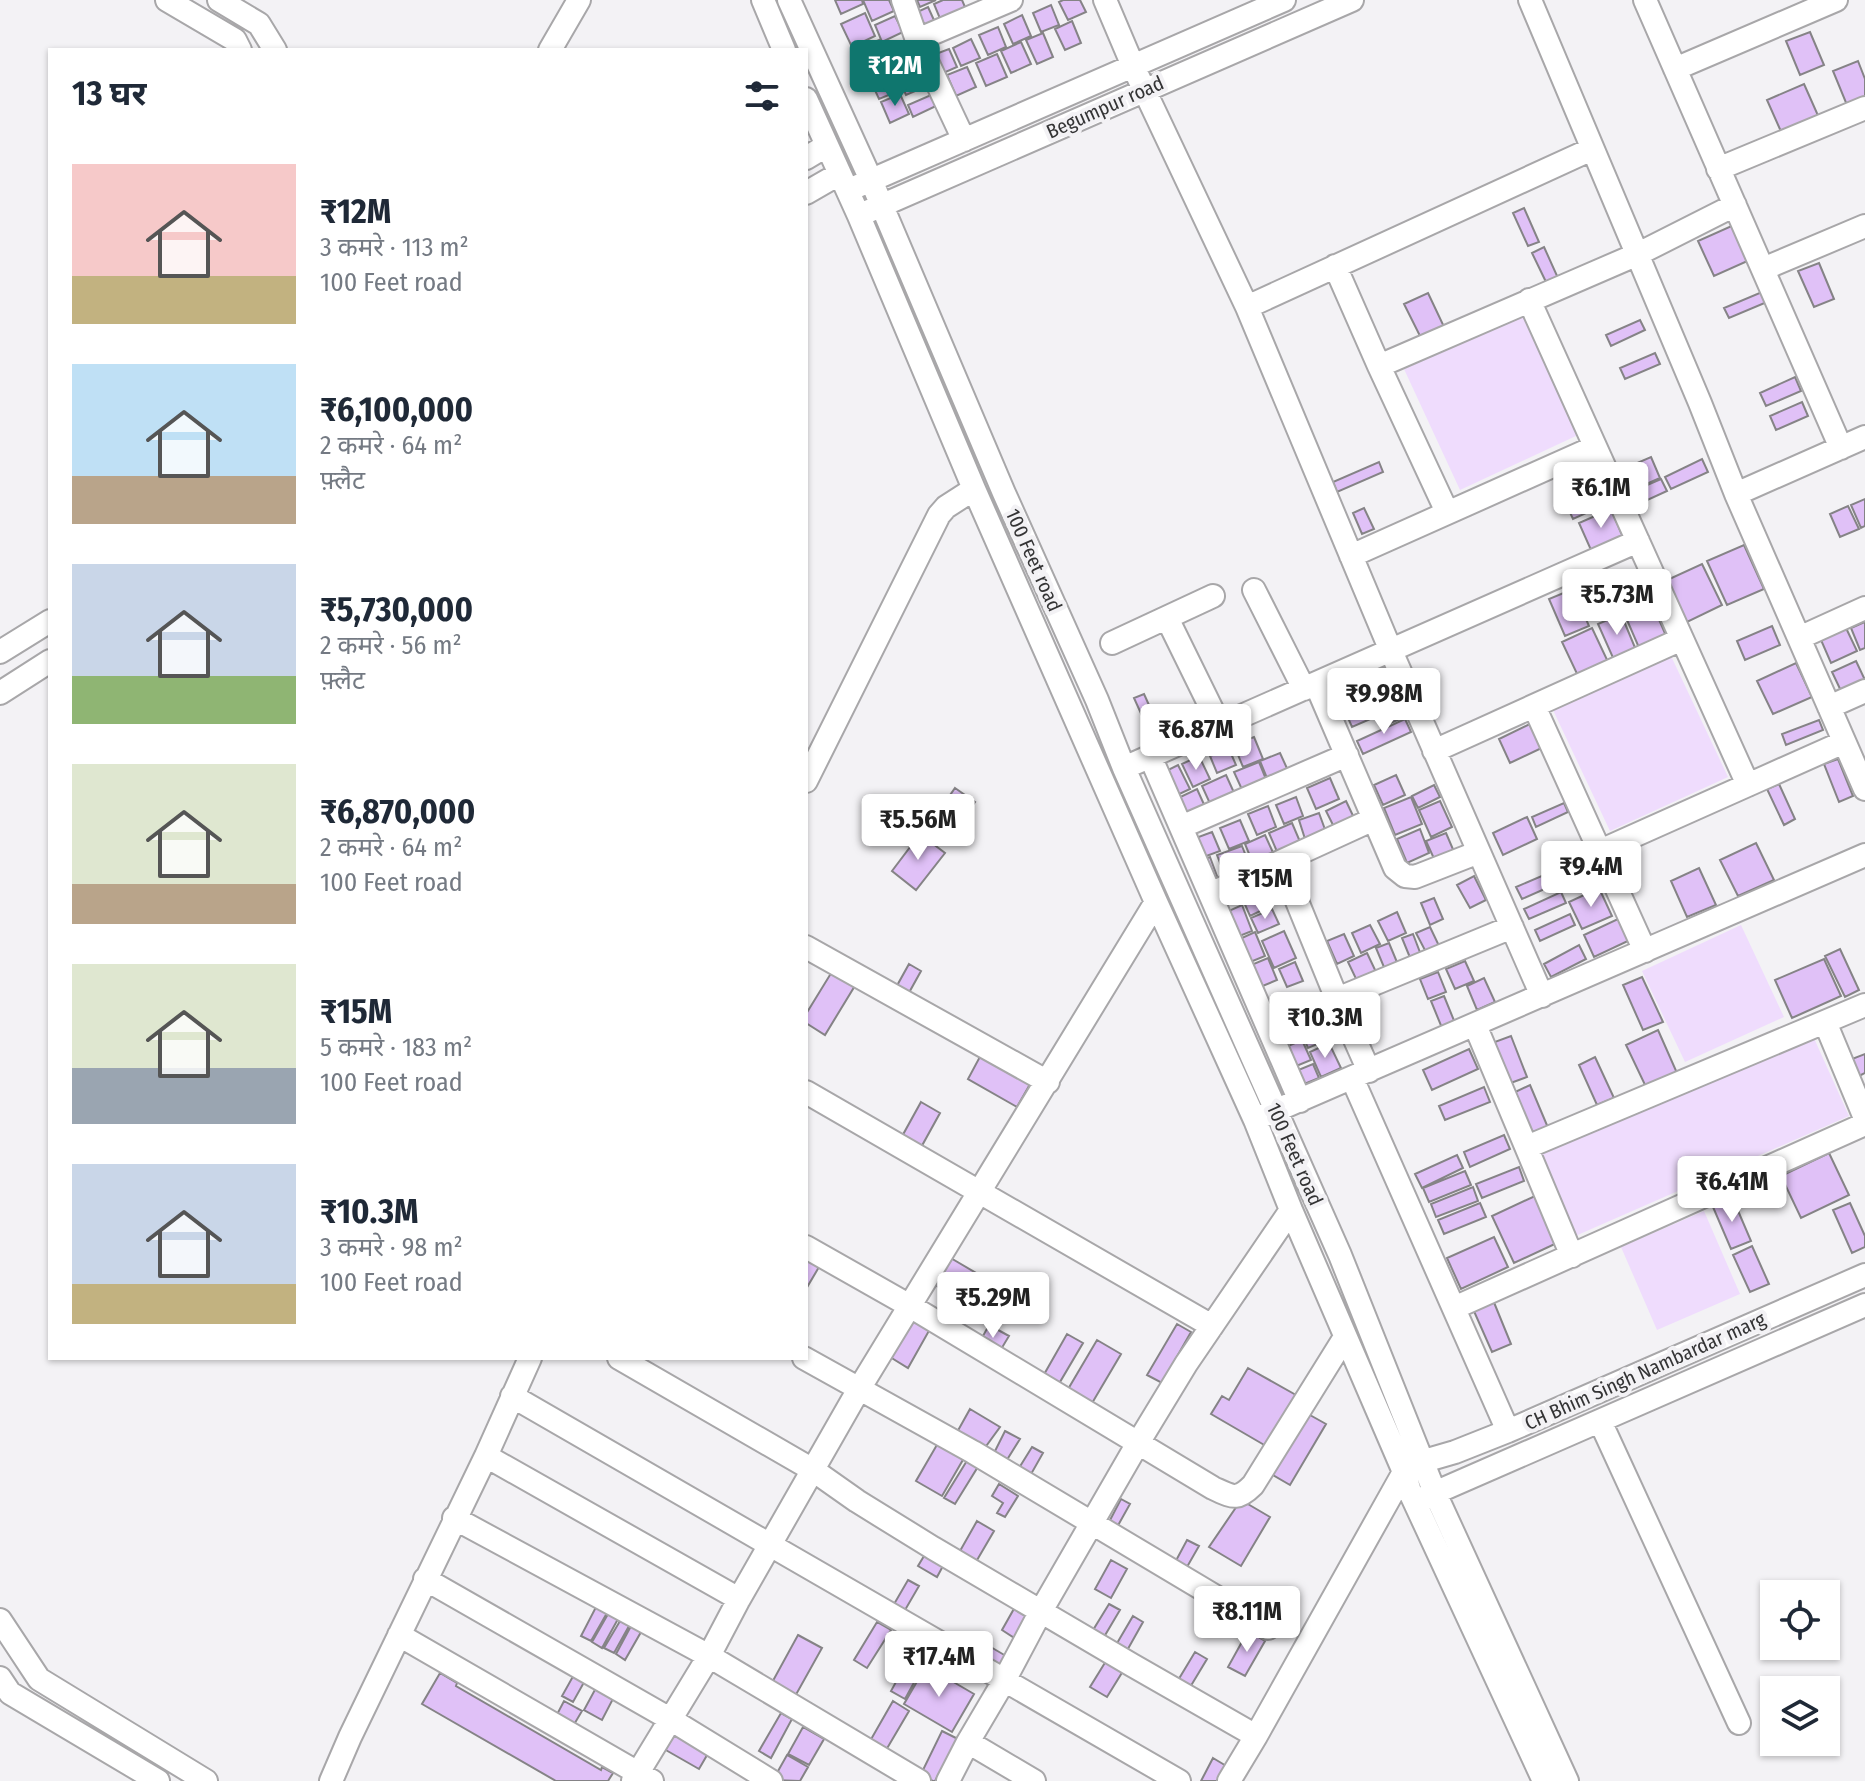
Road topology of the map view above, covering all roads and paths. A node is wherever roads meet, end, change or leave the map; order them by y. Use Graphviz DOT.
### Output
graph roads {
  1 [pos="167,0"];
  2 [pos="219,0"];
  3 [pos="579,0"];
  4 [pos="763,0"];
  5 [pos="789,0"];
  6 [pos="903,0"];
  7 [pos="1011,0"];
  8 [pos="1105,0"];
  9 [pos="1284,0"];
  10 [pos="1352,0"];
  11 [pos="1530,0"];
  12 [pos="1645,0"];
  13 [pos="1836,0"];
  14 [pos="1805,6"];
  15 [pos="917,40"];
  16 [pos="239,48"];
  17 [pos="274,48"];
  18 [pos="551,48"];
  19 [pos="783,48"];
  20 [pos="1133,66"];
  21 [pos="1675,69"];
  22 [pos="1144,89"];
  23 [pos="808,104"];
  24 [pos="1865,108"];
  25 [pos="964,140"];
  26 [pos="826,146"];
  27 [pos="1592,149"];
  28 [pos="808,157"];
  29 [pos="1718,169"];
  30 [pos="871,180"];
  31 [pos="843,183"];
  32 [pos="808,192"];
  33 [pos="880,205"];
  34 [pos="1735,205"];
  35 [pos="859,216"];
  36 [pos="1865,226"];
  37 [pos="1638,254"];
  38 [pos="1335,266"];
  39 [pos="1763,269"];
  40 [pos="1529,300"];
  41 [pos="1247,307"];
  42 [pos="1379,366"];
  43 [pos="1865,437"];
  44 [pos="1595,447"];
  45 [pos="1841,448"];
  46 [pos="974,489"];
  47 [pos="1736,494"];
  48 [pos="1447,512"];
  49 [pos="1638,541"];
  50 [pos="1351,556"];
  51 [pos="1254,590"];
  52 [pos="1213,596"];
  53 [pos="1865,608"];
  54 [pos="1167,618"];
  55 [pos="48,622"];
  56 [pos="1799,638"];
  57 [pos="1682,639"];
  58 [pos="1112,643"];
  59 [pos="1391,651"];
  60 [pos="0,652"];
  61 [pos="48,662"];
  62 [pos="1310,687"];
  63 [pos="1865,691"];
  64 [pos="0,693"];
  65 [pos="1534,706"];
  66 [pos="1829,707"];
  67 [pos="1220,726"];
  68 [pos="1844,742"];
  69 [pos="1434,751"];
  70 [pos="1347,755"];
  71 [pos="1150,756"];
  72 [pos="1124,768"];
  73 [pos="808,777"];
  74 [pos="1748,785"];
  75 [pos="1865,789"];
  76 [pos="1374,819"];
  77 [pos="1181,827"];
  78 [pos="1600,851"];
  79 [pos="1479,852"];
  80 [pos="1865,855"];
  81 [pos="1281,862"];
  82 [pos="1210,894"];
  83 [pos="1156,902"];
  84 [pos="1512,927"];
  85 [pos="808,948"];
  86 [pos="1645,951"];
  87 [pos="1542,996"];
  88 [pos="1337,999"];
  89 [pos="1865,1005"];
  90 [pos="1825,1022"];
  91 [pos="1475,1025"];
  92 [pos="1361,1075"];
  93 [pos="1048,1082"];
  94 [pos="808,1093"];
  95 [pos="1300,1101"];
  96 [pos="1265,1116"];
  97 [pos="1865,1121"];
  98 [pos="1527,1147"];
  99 [pos="979,1193"];
  100 [pos="1291,1210"];
  101 [pos="808,1248"];
  102 [pos="1572,1256"];
  103 [pos="1865,1275"];
  104 [pos="1865,1305"];
  105 [pos="910,1306"];
  106 [pos="1454,1308"];
  107 [pos="1212,1326"];
  108 [pos="1345,1337"];
  109 [pos="529,1360"];
  110 [pos="622,1360"];
  111 [pos="808,1360"];
  112 [pos="859,1389"];
  113 [pos="512,1396"];
  114 [pos="1600,1421"];
  115 [pos="1508,1431"];
  116 [pos="1138,1443"];
  117 [pos="486,1456"];
  118 [pos="1424,1461"];
  119 [pos="813,1470"];
  120 [pos="1404,1472"];
  121 [pos="1435,1493"];
  122 [pos="1414,1502"];
  123 [pos="454,1518"];
  124 [pos="1091,1523"];
  125 [pos="771,1545"];
  126 [pos="425,1579"];
  127 [pos="739,1599"];
  128 [pos="1041,1611"];
  129 [pos="0,1620"];
  130 [pos="1268,1628"];
  131 [pos="399,1635"];
  132 [pos="709,1656"];
  133 [pos="0,1678"];
  134 [pos="1004,1681"];
  135 [pos="670,1719"];
  136 [pos="1739,1723"];
  137 [pos="1256,1736"];
  138 [pos="968,1742"];
  139 [pos="641,1778"];
  140 [pos="158,1781"];
  141 [pos="206,1781"];
  142 [pos="331,1781"];
  143 [pos="771,1781"];
  144 [pos="919,1781"];
  145 [pos="948,1781"];
  146 [pos="1034,1781"];
  147 [pos="1179,1781"];
  148 [pos="1229,1781"];
  149 [pos="1544,1781"];
  150 [pos="1567,1781"];
  1 -- 16 [label="street"];
  2 -- 17 [label="street"];
  3 -- 18 [label="street"];
  4 -- 19 [label="street"];
  5 -- 30 [label="street, 100 Feet road"];
  6 -- 15 [label="street"];
  7 -- 15 [label="street"];
  8 -- 20 [label="street"];
  9 -- 20 [label="street, Begumpur road"];
  10 -- 22 [label="street, Begumpur road"];
  11 -- 27 [label="street"];
  12 -- 21 [label="street"];
  13 -- 14 [label="street"];
  14 -- 21 [label="street"];
  15 -- 25 [label="street"];
  20 -- 22 [label="street"];
  20 -- 25 [label="street, Begumpur road"];
  21 -- 29 [label="street"];
  22 -- 33 [label="street, Begumpur road"];
  22 -- 41 [label="street"];
  23 -- 26 [label="street, 100 Feet road"];
  24 -- 29 [label="street"];
  25 -- 30 [label="street, Begumpur road"];
  26 -- 28 [label="street"];
  26 -- 31 [label="street, 100 Feet road"];
  27 -- 37 [label="street"];
  27 -- 38 [label="street"];
  29 -- 34 [label="street"];
  30 -- 31 [label="street, Begumpur road"];
  30 -- 33 [label="street, 100 Feet road"];
  31 -- 32 [label="street, Begumpur road"];
  31 -- 35 [label="street, 100 Feet road"];
  33 -- 35 [label="street, Begumpur road"];
  33 -- 72 [label="street, 100 Feet road"];
  34 -- 37 [label="street"];
  34 -- 39 [label="street"];
  35 -- 46 [label="street, 100 Feet road"];
  36 -- 39 [label="street"];
  37 -- 40 [label="street"];
  37 -- 47 [label="street"];
  38 -- 41 [label="street"];
  38 -- 42 [label="street"];
  39 -- 45 [label="street"];
  40 -- 42 [label="street"];
  40 -- 44 [label="street"];
  41 -- 50 [label="street"];
  42 -- 48 [label="street"];
  43 -- 45 [label="street"];
  44 -- 48 [label="street"];
  44 -- 49 [label="street"];
  45 -- 47 [label="street"];
  46 -- 73 [label="street"];
  46 -- 83 [label="street, 100 Feet road"];
  47 -- 56 [label="street"];
  48 -- 50 [label="street"];
  49 -- 57 [label="street"];
  49 -- 59 [label="street"];
  50 -- 59 [label="street"];
  51 -- 62 [label="street"];
  52 -- 54 [label="street"];
  53 -- 56 [label="street"];
  54 -- 58 [label="street"];
  54 -- 67 [label="street"];
  55 -- 60 [label="street"];
  56 -- 66 [label="street"];
  57 -- 65 [label="street"];
  57 -- 74 [label="street"];
  59 -- 62 [label="street"];
  59 -- 69 [label="street"];
  61 -- 64 [label="street"];
  62 -- 67 [label="street"];
  62 -- 70 [label="street"];
  63 -- 66 [label="street"];
  65 -- 69 [label="street"];
  65 -- 78 [label="street"];
  66 -- 68 [label="street"];
  67 -- 71 [label="street"];
  68 -- 74 [label="street"];
  68 -- 75 [label="street"];
  69 -- 79 [label="street"];
  70 -- 76 [label="street"];
  70 -- 77 [label="street"];
  71 -- 72 [label="street"];
  71 -- 77 [label="street"];
  72 -- 96 [label="street, 100 Feet road"];
  74 -- 78 [label="street"];
  76 -- 79 [label="street"];
  76 -- 81 [label="street"];
  77 -- 82 [label="street"];
  78 -- 86 [label="street"];
  79 -- 84 [label="street"];
  80 -- 86 [label="street"];
  81 -- 82 [label="street"];
  81 -- 88 [label="street"];
  82 -- 95 [label="street"];
  83 -- 93 [label="street"];
  83 -- 96 [label="street, 100 Feet road"];
  84 -- 87 [label="street"];
  84 -- 88 [label="street"];
  85 -- 93 [label="street"];
  86 -- 87 [label="street"];
  87 -- 91 [label="street"];
  88 -- 92 [label="street"];
  89 -- 90 [label="street"];
  90 -- 97 [label="street"];
  90 -- 98 [label="street"];
  91 -- 92 [label="street"];
  91 -- 98 [label="street"];
  92 -- 95 [label="street"];
  92 -- 106 [label="street"];
  93 -- 99 [label="street"];
  94 -- 99 [label="street"];
  95 -- 96 [label="street"];
  96 -- 100 [label="street, 100 Feet road"];
  96 -- 118 [label="street, 100 Feet road"];
  97 -- 102 [label="street"];
  98 -- 102 [label="street"];
  99 -- 105 [label="street"];
  99 -- 107 [label="street"];
  100 -- 107 [label="street"];
  100 -- 108 [label="street, 100 Feet road"];
  101 -- 105 [label="street"];
  102 -- 106 [label="street"];
  103 -- 115 [label="street, CH Bhim Singh Nambardar marg"];
  104 -- 114 [label="street, CH Bhim Singh Nambardar marg"];
  105 -- 112 [label="street"];
  105 -- 116 [label="street"];
  106 -- 115 [label="street"];
  107 -- 116 [label="street"];
  108 -- 116 [label="street"];
  108 -- 120 [label="street, 100 Feet road"];
  109 -- 113 [label="street"];
  110 -- 119 [label="street"];
  111 -- 112 [label="street"];
  112 -- 119 [label="street"];
  112 -- 124 [label="street"];
  113 -- 117 [label="street"];
  113 -- 125 [label="street"];
  114 -- 121 [label="street, CH Bhim Singh Nambardar marg"];
  114 -- 136 [label="street"];
  115 -- 118 [label="street, CH Bhim Singh Nambardar marg"];
  116 -- 124 [label="street"];
  117 -- 123 [label="street"];
  117 -- 127 [label="street"];
  118 -- 120 [label="street, CH Bhim Singh Nambardar marg"];
  118 -- 121 [label="street, 100 Feet road"];
  119 -- 125 [label="street"];
  119 -- 128 [label="street"];
  120 -- 122 [label="street, 100 Feet road"];
  120 -- 137 [label="street"];
  121 -- 122 [label="street, CH Bhim Singh Nambardar marg"];
  121 -- 150 [label="street, 100 Feet road"];
  122 -- 149 [label="street, 100 Feet road"];
  123 -- 126 [label="street"];
  123 -- 132 [label="street"];
  124 -- 128 [label="street"];
  124 -- 130 [label="street"];
  125 -- 127 [label="street"];
  125 -- 134 [label="street"];
  126 -- 131 [label="street"];
  126 -- 135 [label="street"];
  127 -- 132 [label="street"];
  128 -- 134 [label="street"];
  128 -- 137 [label="street"];
  129 -- 141 [label="street"];
  131 -- 139 [label="street"];
  131 -- 142 [label="street"];
  132 -- 135 [label="street"];
  132 -- 144 [label="street"];
  133 -- 140 [label="street"];
  134 -- 138 [label="street"];
  134 -- 147 [label="street"];
  135 -- 139 [label="street"];
  135 -- 143 [label="street"];
  137 -- 148 [label="street"];
  138 -- 145 [label="street"];
  138 -- 146 [label="street"];
}
